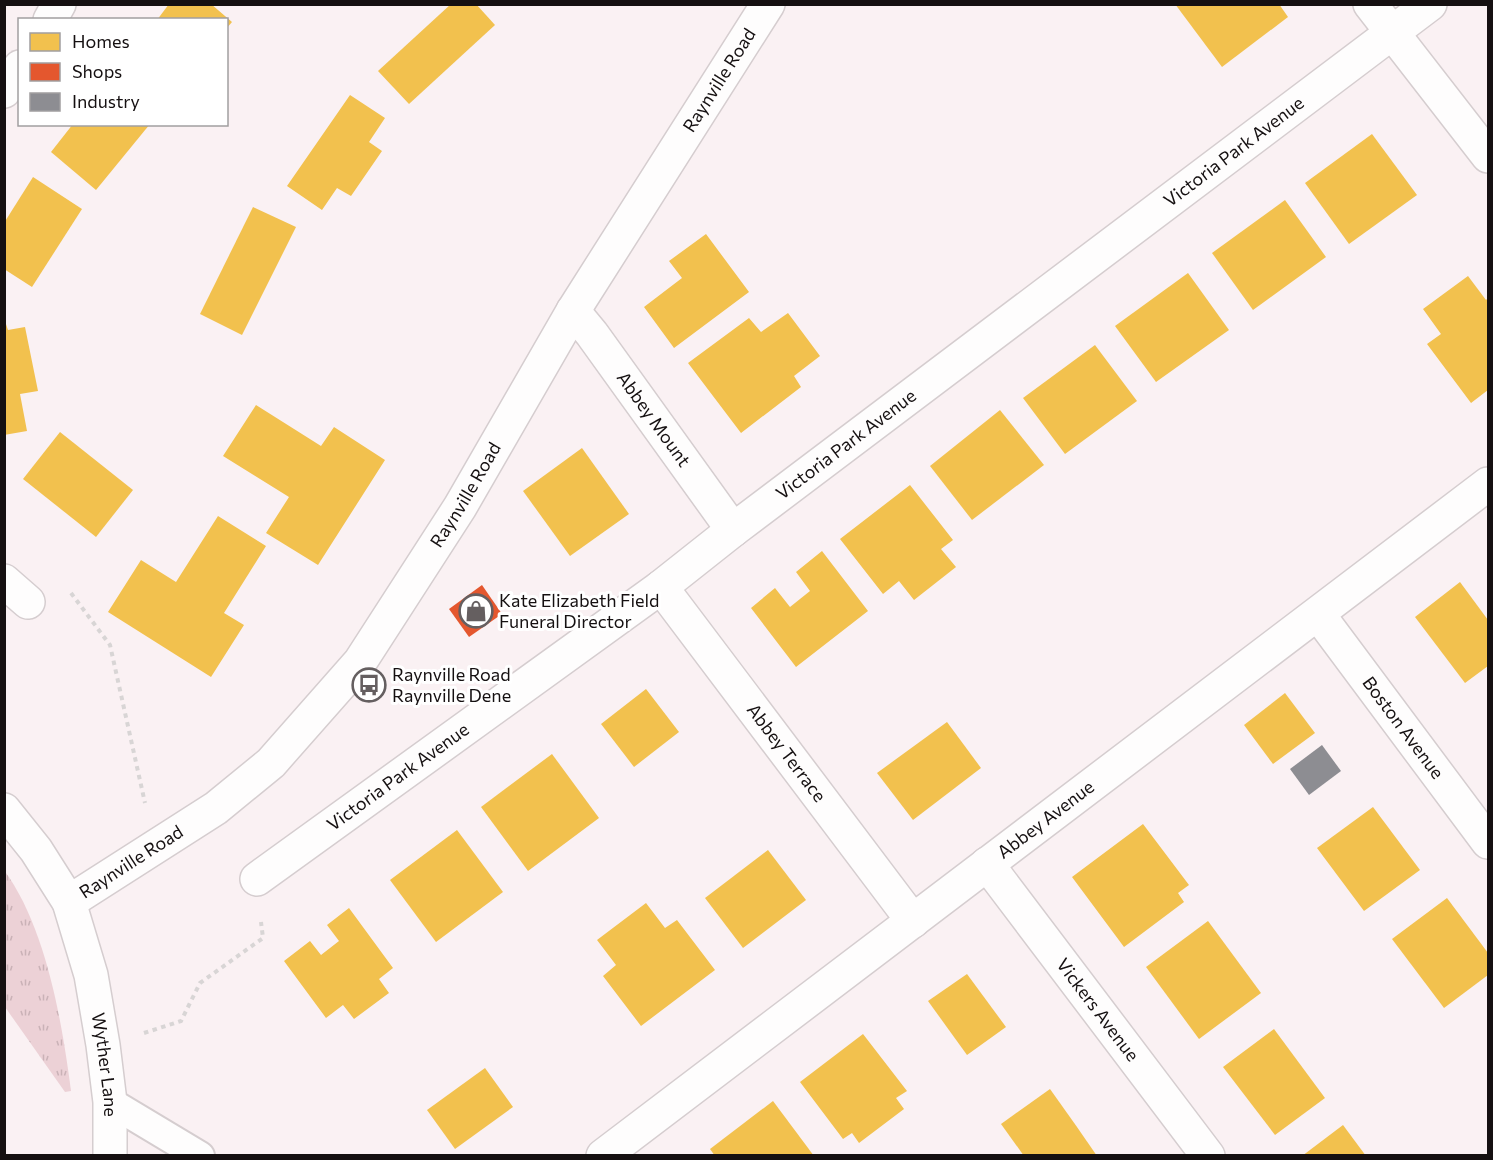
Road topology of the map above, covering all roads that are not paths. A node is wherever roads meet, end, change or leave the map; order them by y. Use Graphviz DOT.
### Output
graph roads {
  1 [pos="59,4"];
  2 [pos="768,4"];
  3 [pos="1370,4"];
  4 [pos="1430,4"];
  5 [pos="51,18"];
  6 [pos="1393,33"];
  7 [pos="18,70"];
  8 [pos="4,91"];
  9 [pos="1488,156"];
  10 [pos="573,311"];
  11 [pos="1488,484"];
  12 [pos="733,530"];
  13 [pos="661,586"];
  14 [pos="1318,614"];
  15 [pos="4,810"];
  16 [pos="1488,842"];
  17 [pos="987,864"];
  18 [pos="257,879"];
  19 [pos="69,902"];
  20 [pos="913,921"];
  21 [pos="110,1102"];
  22 [pos="110,1155"];
  23 [pos="200,1155"];
  24 [pos="603,1155"];
  25 [pos="1208,1155"];
  1 -- 5 [label="street"];
  2 -- 10 [label="street, Raynville Road"];
  3 -- 6 [label="street"];
  4 -- 6 [label="street, Victoria Park Avenue"];
  6 -- 9 [label="street"];
  6 -- 12 [label="street, Victoria Park Avenue"];
  7 -- 8 [label="street"];
  10 -- 12 [label="street, Abbey Mount"];
  10 -- 19 [label="street, Raynville Road"];
  11 -- 14 [label="street, Abbey Avenue"];
  12 -- 13 [label="street, Victoria Park Avenue"];
  13 -- 18 [label="street, Victoria Park Avenue"];
  13 -- 20 [label="street, Abbey Terrace"];
  14 -- 16 [label="street, Boston Avenue"];
  14 -- 17 [label="street, Abbey Avenue"];
  15 -- 19 [label="street, Wyther Lane"];
  17 -- 20 [label="street, Abbey Avenue"];
  17 -- 25 [label="street, Vickers Avenue"];
  19 -- 21 [label="street, Wyther Lane"];
  20 -- 24 [label="street, Abbey Avenue"];
  21 -- 22 [label="street, Wyther Lane"];
  21 -- 23 [label="lane"];
}
